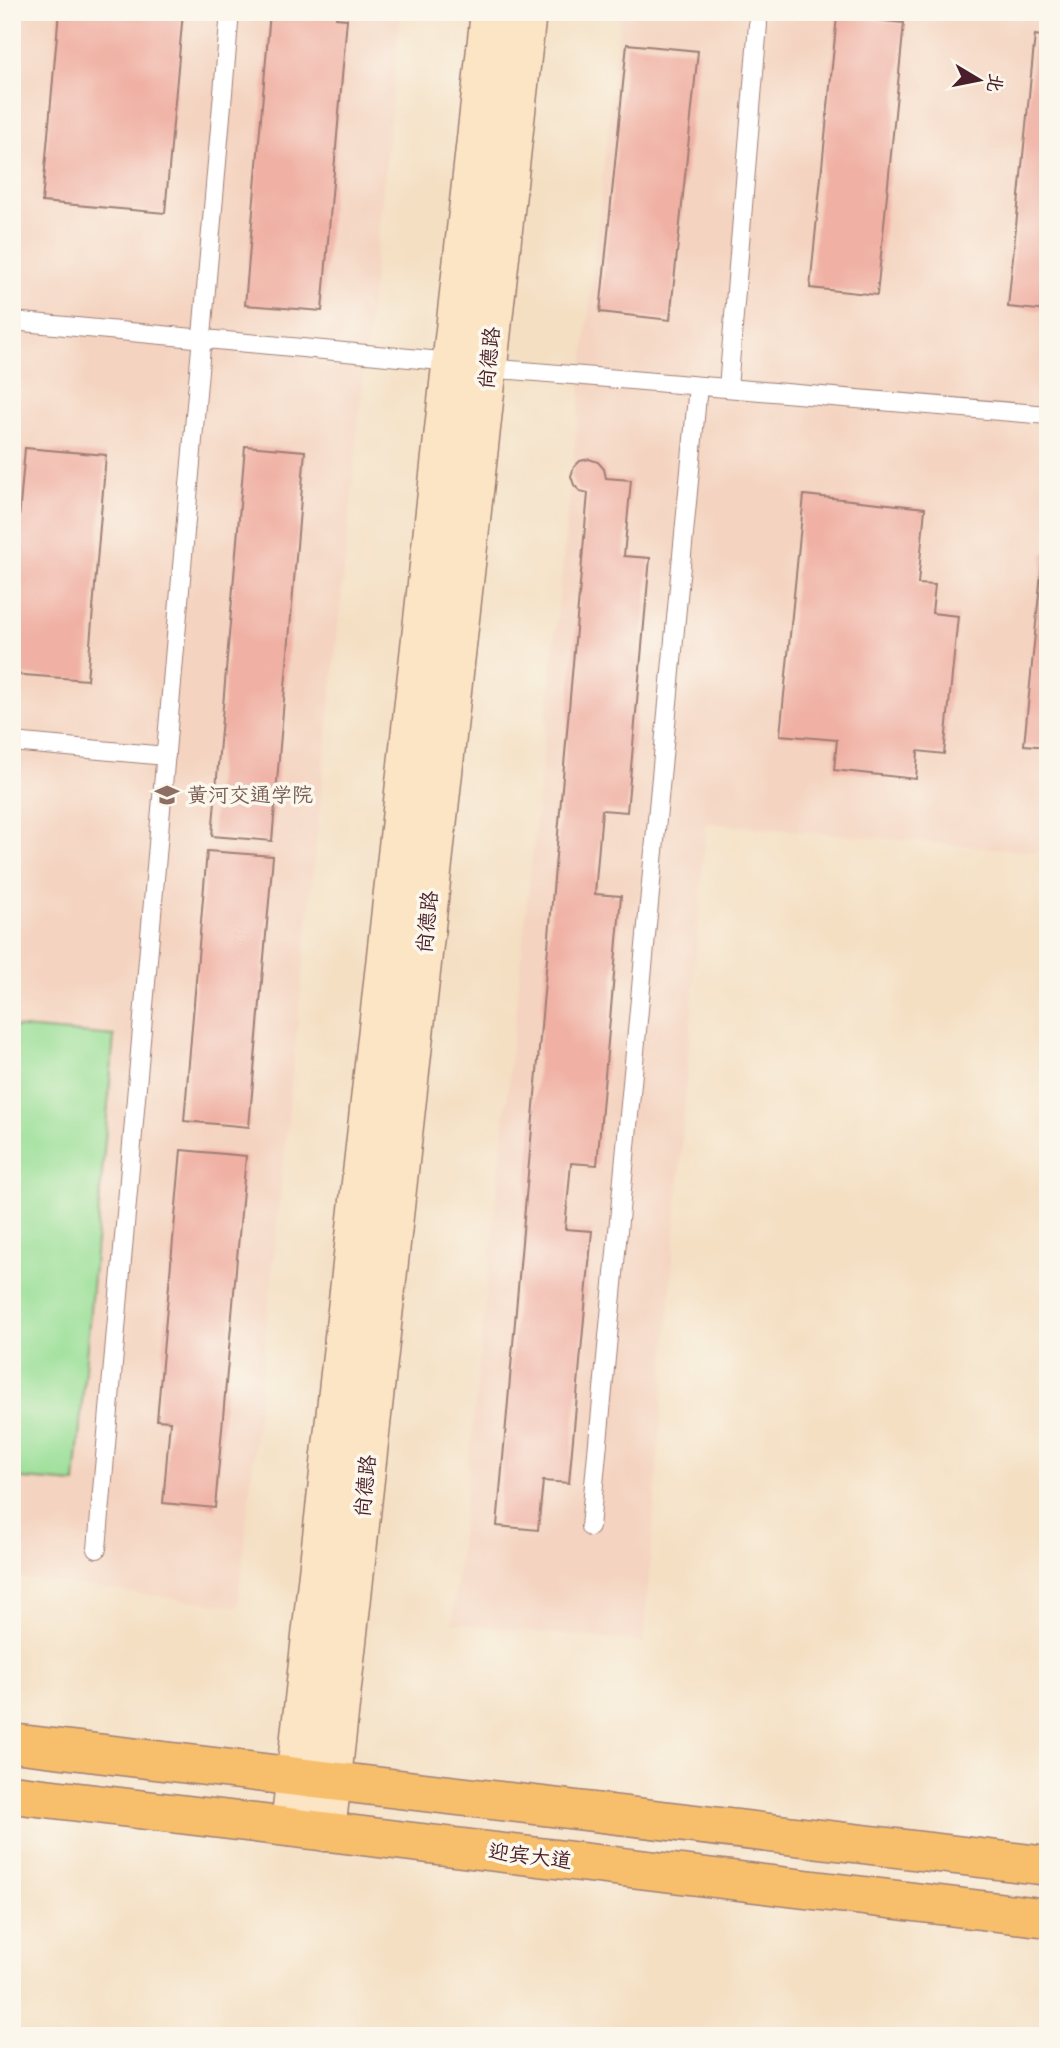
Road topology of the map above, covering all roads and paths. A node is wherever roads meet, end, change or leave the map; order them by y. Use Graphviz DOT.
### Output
graph roads {
  1 [pos="230,12"];
  2 [pos="490,12"];
  3 [pos="527,12"];
  4 [pos="758,24"];
  5 [pos="12,321"];
  6 [pos="202,339"];
  7 [pos="469,365"];
  8 [pos="698,386"];
  9 [pos="728,388"];
  10 [pos="1048,415"];
  11 [pos="12,743"];
  12 [pos="166,756"];
  13 [pos="590,1527"];
  14 [pos="97,1549"];
  15 [pos="12,1743"];
  16 [pos="314,1779"];
  17 [pos="12,1794"];
  18 [pos="308,1829"];
  19 [pos="1048,1866"];
  20 [pos="1048,1918"];
  1 -- 6 [label="lane"];
  2 -- 7 [label="street, 尚德路"];
  3 -- 7 [label="street, 尚德路"];
  4 -- 9 [label="lane"];
  5 -- 6 [label="lane"];
  6 -- 7 [label="lane"];
  6 -- 12 [label="lane"];
  7 -- 8 [label="lane"];
  7 -- 16 [label="street, 尚德路"];
  8 -- 9 [label="lane"];
  8 -- 13 [label="lane"];
  9 -- 10 [label="lane"];
  11 -- 12 [label="lane"];
  12 -- 14 [label="lane"];
  15 -- 16 [label="highway"];
  16 -- 18 [label="street, 尚德路"];
  16 -- 19 [label="highway"];
  17 -- 18 [label="highway, 迎宾大道"];
  18 -- 20 [label="highway, 迎宾大道"];
}
